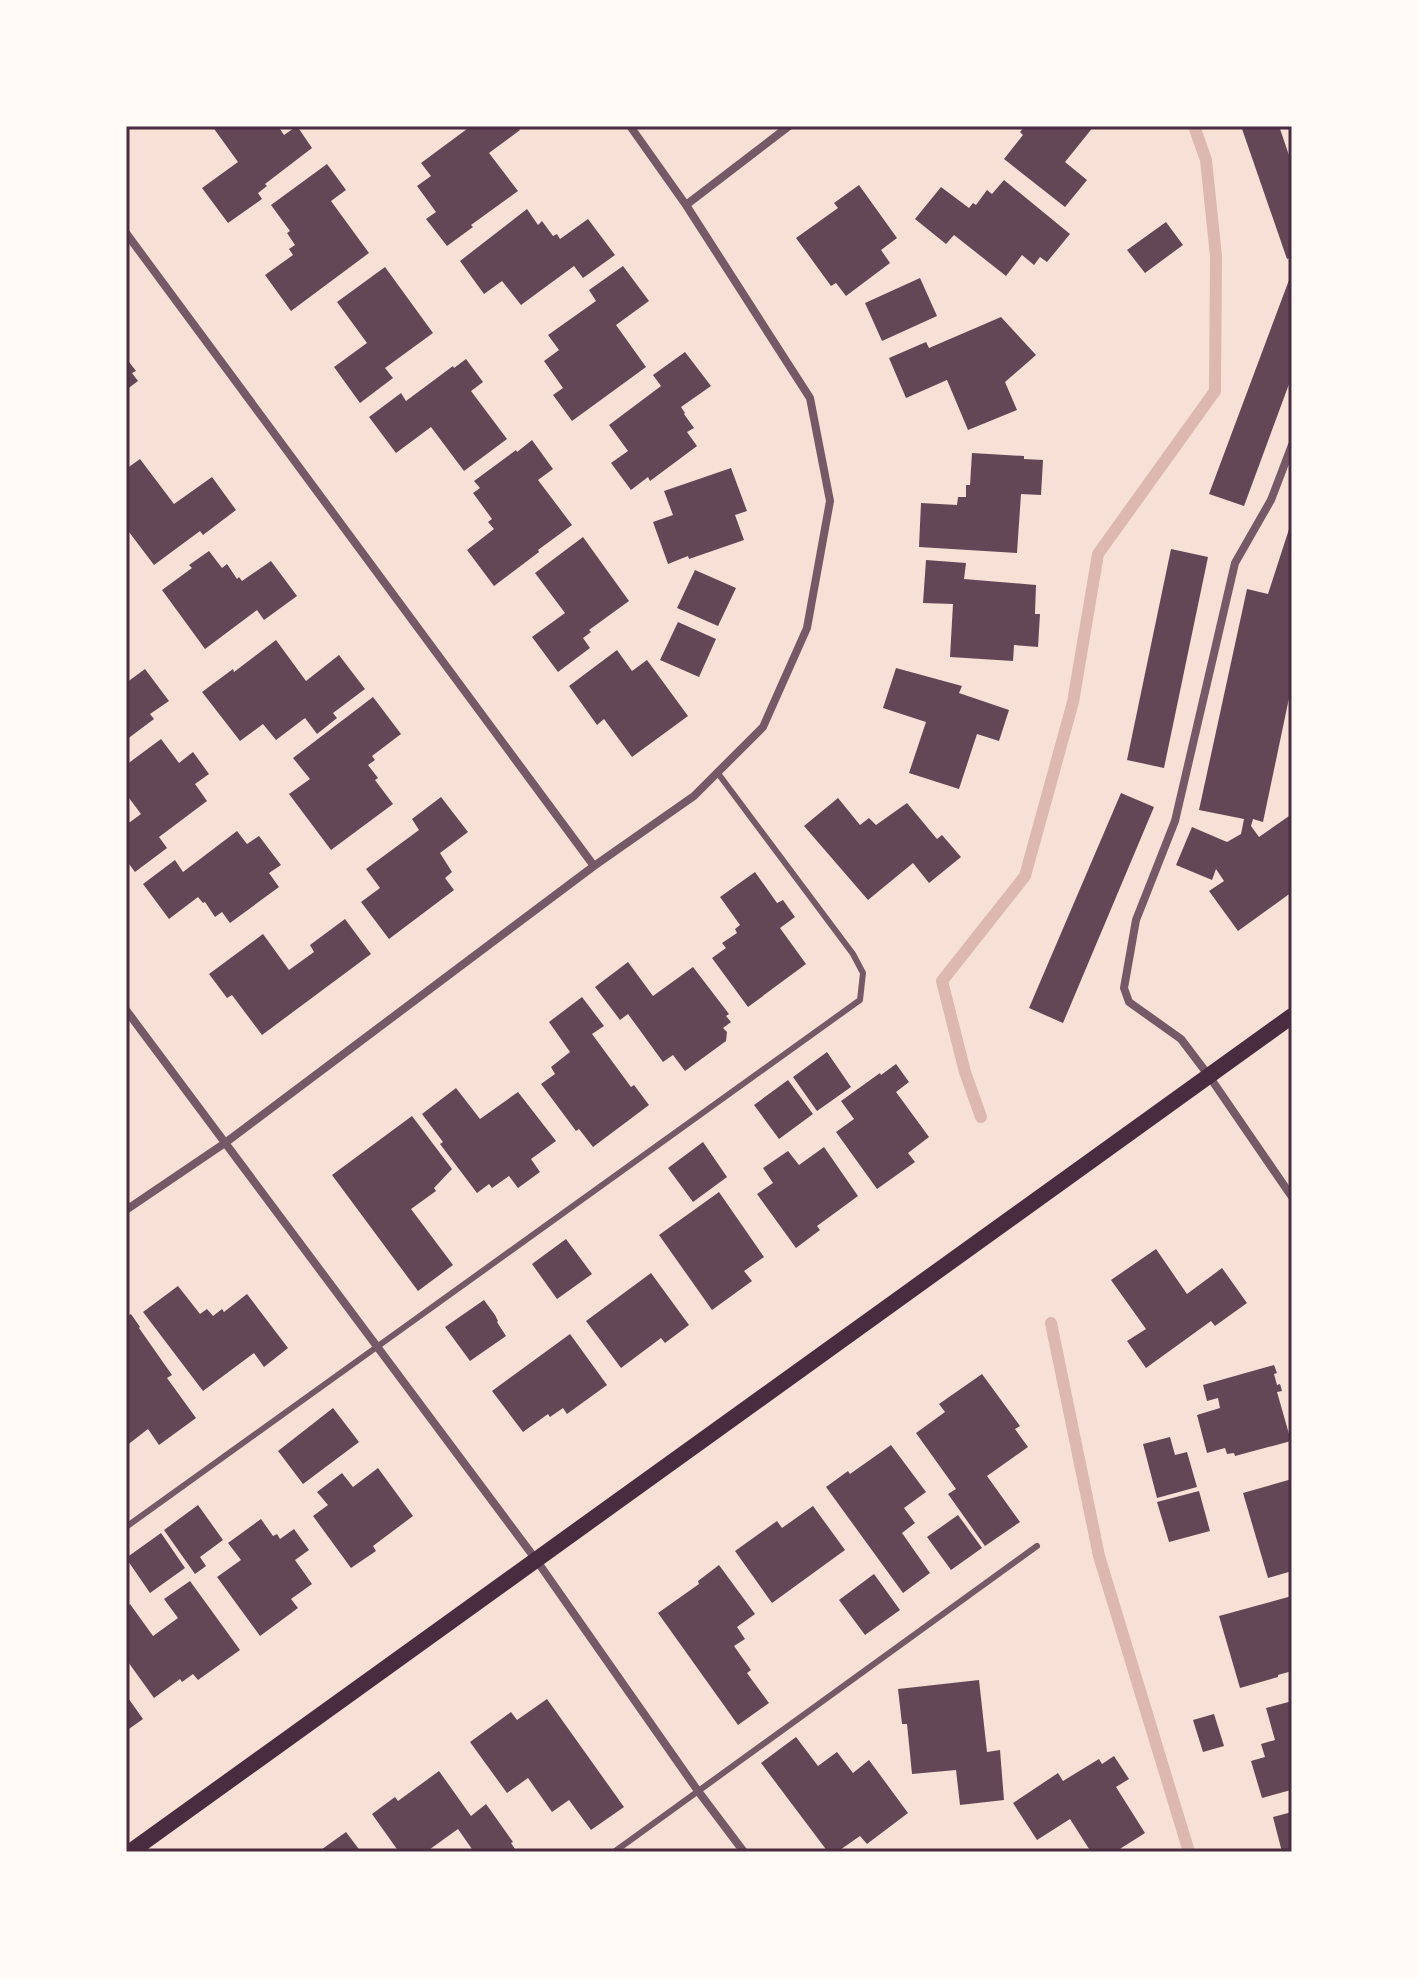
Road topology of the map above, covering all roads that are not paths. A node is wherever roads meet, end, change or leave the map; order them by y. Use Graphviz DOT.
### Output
graph roads {
  1 [pos="630,126"];
  2 [pos="789,126"];
  3 [pos="686,205"];
  4 [pos="126,233"];
  5 [pos="1292,445"];
  6 [pos="717,772"];
  7 [pos="594,866"];
  8 [pos="126,1010"];
  9 [pos="1292,1016"];
  10 [pos="1209,1076"];
  11 [pos="225,1143"];
  12 [pos="1292,1197"];
  13 [pos="126,1210"];
  14 [pos="377,1347"];
  15 [pos="126,1527"];
  16 [pos="1037,1546"];
  17 [pos="537,1561"];
  18 [pos="698,1791"];
  19 [pos="130,1852"];
  20 [pos="614,1852"];
  21 [pos="744,1852"];
  1 -- 3 [label="street"];
  2 -- 3 [label="street"];
  3 -- 6 [label="street"];
  4 -- 7 [label="street"];
  5 -- 10 [label="street"];
  6 -- 7 [label="street"];
  6 -- 14 [label="lane"];
  7 -- 11 [label="street"];
  8 -- 11 [label="street"];
  9 -- 10 [label="main road"];
  10 -- 12 [label="street"];
  10 -- 17 [label="main road"];
  11 -- 13 [label="street"];
  11 -- 14 [label="street"];
  14 -- 15 [label="lane"];
  14 -- 17 [label="street"];
  16 -- 18 [label="lane"];
  17 -- 18 [label="street"];
  17 -- 19 [label="main road"];
  18 -- 20 [label="lane"];
  18 -- 21 [label="street"];
}
